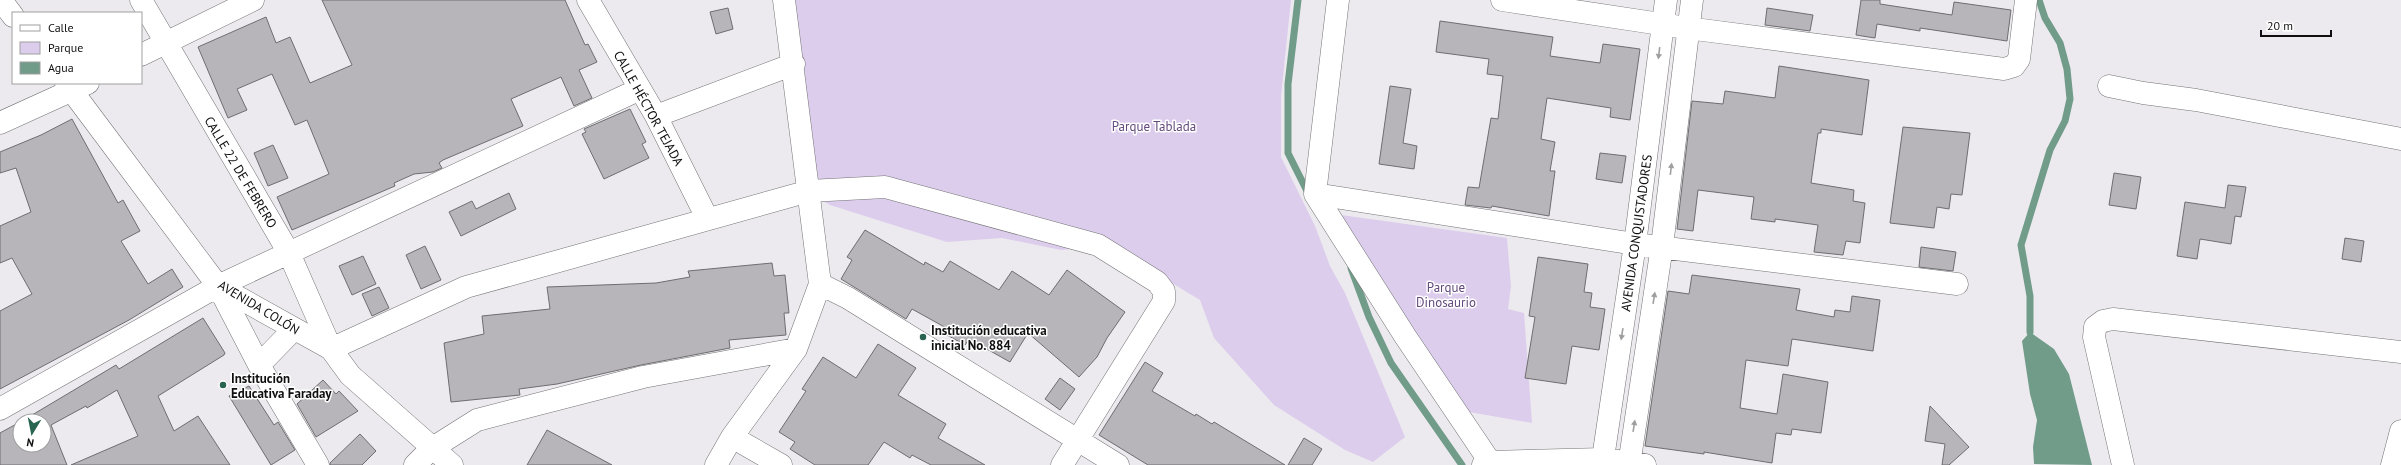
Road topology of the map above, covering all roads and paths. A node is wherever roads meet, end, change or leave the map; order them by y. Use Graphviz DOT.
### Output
graph roads {
  1 [pos="1,0"];
  2 [pos="141,0"];
  3 [pos="253,0"];
  4 [pos="588,0"];
  5 [pos="784,0"];
  6 [pos="1338,0"];
  7 [pos="1502,0"];
  8 [pos="1666,0"];
  9 [pos="1692,0"];
  10 [pos="2026,0"];
  11 [pos="12,15"];
  12 [pos="1662,24"];
  13 [pos="1688,28"];
  14 [pos="164,43"];
  15 [pos="142,54"];
  16 [pos="794,64"];
  17 [pos="75,86"];
  18 [pos="2109,86"];
  19 [pos="640,89"];
  20 [pos="656,116"];
  21 [pos="0,123"];
  22 [pos="2401,139"];
  23 [pos="808,191"];
  24 [pos="1315,194"];
  25 [pos="707,218"];
  26 [pos="1635,244"];
  27 [pos="1662,246"];
  28 [pos="289,253"];
  29 [pos="820,284"];
  30 [pos="1957,284"];
  31 [pos="218,286"];
  32 [pos="294,329"];
  33 [pos="331,349"];
  34 [pos="796,349"];
  35 [pos="2401,352"];
  36 [pos="259,365"];
  37 [pos="0,409"];
  38 [pos="2401,431"];
  39 [pos="732,436"];
  40 [pos="1077,441"];
  41 [pos="431,448"];
  42 [pos="310,462"];
  43 [pos="1602,462"];
  44 [pos="1489,464"];
  45 [pos="1634,464"];
  46 [pos="415,465"];
  47 [pos="452,465"];
  48 [pos="716,465"];
  49 [pos="781,465"];
  50 [pos="1062,465"];
  51 [pos="1118,465"];
  52 [pos="2123,465"];
  53 [pos="2392,465"];
  1 -- 11 [label="street"];
  2 -- 14 [label="street, CALLE 22 DE FEBRERO"];
  3 -- 14 [label="street"];
  4 -- 19 [label="street, CALLE HÉCTOR TEJADA"];
  5 -- 16 [label="street"];
  6 -- 24 [label="street"];
  7 -- 12 [label="street"];
  8 -- 12 [label="street, AVENIDA CONQUISTADORES"];
  9 -- 13 [label="street, AVENIDA CONQUISTADORES"];
  10 -- 13 [label="street"];
  12 -- 13 [label="street"];
  12 -- 26 [label="street, AVENIDA CONQUISTADORES, one-way"];
  27 -- 13 [label="street, AVENIDA CONQUISTADORES, one-way"];
  14 -- 15 [label="street"];
  14 -- 28 [label="street, CALLE 22 DE FEBRERO"];
  16 -- 20 [label="street"];
  16 -- 23 [label="street"];
  17 -- 21 [label="street"];
  17 -- 31 [label="street, AVENIDA COLÓN"];
  18 -- 22 [label="street"];
  19 -- 20 [label="street, CALLE HÉCTOR TEJADA"];
  19 -- 28 [label="street"];
  20 -- 25 [label="street, CALLE HÉCTOR TEJADA"];
  23 -- 25 [label="street"];
  23 -- 29 [label="street"];
  23 -- 40 [label="street"];
  24 -- 26 [label="street"];
  24 -- 44 [label="street"];
  25 -- 33 [label="street"];
  26 -- 27 [label="street"];
  26 -- 43 [label="street, AVENIDA CONQUISTADORES, one-way"];
  27 -- 30 [label="street"];
  45 -- 27 [label="street, AVENIDA CONQUISTADORES, one-way"];
  28 -- 31 [label="street"];
  28 -- 33 [label="street, CALLE 22 DE FEBRERO"];
  29 -- 34 [label="street"];
  29 -- 40 [label="street"];
  31 -- 32 [label="street, AVENIDA COLÓN"];
  31 -- 36 [label="street"];
  31 -- 37 [label="street"];
  32 -- 33 [label="street, AVENIDA COLÓN"];
  32 -- 36 [label="street"];
  33 -- 41 [label="street, AVENIDA COLÓN"];
  34 -- 39 [label="street"];
  34 -- 41 [label="street"];
  35 -- 52 [label="street"];
  36 -- 42 [label="street"];
  38 -- 53 [label="street"];
  39 -- 48 [label="street"];
  39 -- 49 [label="street"];
  40 -- 50 [label="street"];
  40 -- 51 [label="street"];
  41 -- 46 [label="street"];
  41 -- 47 [label="street, AVENIDA COLÓN"];
  43 -- 44 [label="street"];
  43 -- 45 [label="street"];
}
